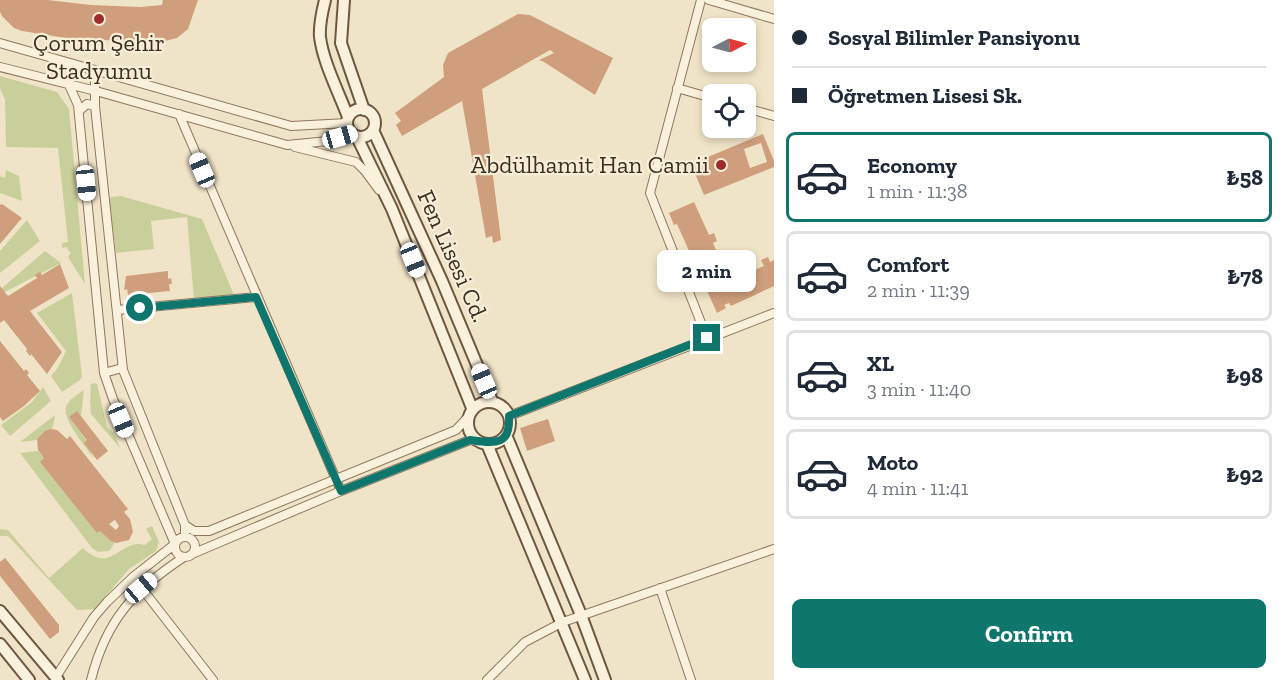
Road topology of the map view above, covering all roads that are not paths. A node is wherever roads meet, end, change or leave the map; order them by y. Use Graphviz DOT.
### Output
graph roads {
  1 [pos="325,0"];
  2 [pos="344,0"];
  3 [pos="701,0"];
  4 [pos="709,0"];
  5 [pos="774,19"];
  6 [pos="0,42"];
  7 [pos="0,67"];
  8 [pos="89,68"];
  9 [pos="69,85"];
  10 [pos="677,88"];
  11 [pos="96,91"];
  12 [pos="702,95"];
  13 [pos="95,106"];
  14 [pos="364,110"];
  15 [pos="79,111"];
  16 [pos="756,111"];
  17 [pos="179,114"];
  18 [pos="774,116"];
  19 [pos="348,120"];
  20 [pos="373,130"];
  21 [pos="354,135"];
  22 [pos="287,145"];
  23 [pos="392,209"];
  24 [pos="256,297"];
  25 [pos="117,310"];
  26 [pos="774,313"];
  27 [pos="707,338"];
  28 [pos="123,368"];
  29 [pos="104,373"];
  30 [pos="492,401"];
  31 [pos="470,413"];
  32 [pos="509,416"];
  33 [pos="506,435"];
  34 [pos="483,443"];
  35 [pos="335,480"];
  36 [pos="341,491"];
  37 [pos="185,525"];
  38 [pos="199,532"];
  39 [pos="187,537"];
  40 [pos="175,544"];
  41 [pos="774,549"];
  42 [pos="188,555"];
  43 [pos="133,577"];
  44 [pos="141,588"];
  45 [pos="660,588"];
  46 [pos="0,611"];
  47 [pos="581,615"];
  48 [pos="563,622"];
  49 [pos="0,644"];
  50 [pos="57,679"];
  51 [pos="29,680"];
  52 [pos="91,680"];
  53 [pos="213,680"];
  54 [pos="487,680"];
  55 [pos="585,680"];
  56 [pos="605,680"];
  57 [pos="691,680"];
  1 -- 19 [label="street"];
  2 -- 14 [label="street"];
  3 -- 10 [label="street"];
  4 -- 5 [label="street"];
  6 -- 8 [label="street"];
  7 -- 9 [label="street"];
  8 -- 11 [label="street"];
  8 -- 19 [label="street"];
  9 -- 11 [label="street"];
  9 -- 15 [label="street"];
  10 -- 12 [label="street"];
  10 -- 27 [label="street"];
  11 -- 13 [label="street"];
  11 -- 17 [label="street"];
  13 -- 15 [label="street"];
  13 -- 25 [label="street"];
  14 -- 19 [label="street"];
  14 -- 20 [label="street"];
  15 -- 29 [label="street"];
  16 -- 18 [label="street"];
  17 -- 22 [label="street"];
  17 -- 24 [label="street"];
  19 -- 21 [label="street"];
  20 -- 21 [label="street"];
  20 -- 30 [label="street, Fen Lisesi Cd."];
  21 -- 22 [label="street"];
  21 -- 23 [label="street, Fen Lisesi Cd."];
  22 -- 23 [label="street"];
  23 -- 31 [label="street, Fen Lisesi Cd."];
  24 -- 25 [label="street"];
  24 -- 35 [label="street"];
  25 -- 28 [label="street"];
  26 -- 27 [label="street"];
  27 -- 32 [label="street"];
  28 -- 29 [label="street"];
  28 -- 37 [label="street"];
  29 -- 40 [label="street"];
  30 -- 31 [label="street"];
  30 -- 32 [label="street"];
  31 -- 34 [label="street"];
  31 -- 35 [label="street"];
  32 -- 33 [label="street"];
  33 -- 34 [label="street"];
  33 -- 47 [label="street"];
  34 -- 36 [label="street"];
  34 -- 48 [label="street"];
  35 -- 36 [label="street"];
  35 -- 38 [label="street"];
  36 -- 42 [label="street"];
  37 -- 38 [label="street"];
  37 -- 39 [label="street"];
  38 -- 39 [label="street"];
  39 -- 40 [label="street"];
  39 -- 42 [label="street"];
  40 -- 42 [label="street"];
  40 -- 43 [label="street"];
  41 -- 45 [label="street"];
  42 -- 44 [label="street"];
  43 -- 44 [label="street"];
  43 -- 50 [label="street"];
  44 -- 52 [label="street"];
  44 -- 53 [label="street"];
  45 -- 47 [label="street"];
  45 -- 57 [label="street"];
  46 -- 50 [label="street"];
  47 -- 48 [label="street"];
  47 -- 56 [label="street"];
  48 -- 54 [label="street"];
  48 -- 55 [label="street"];
  49 -- 51 [label="street"];
}
